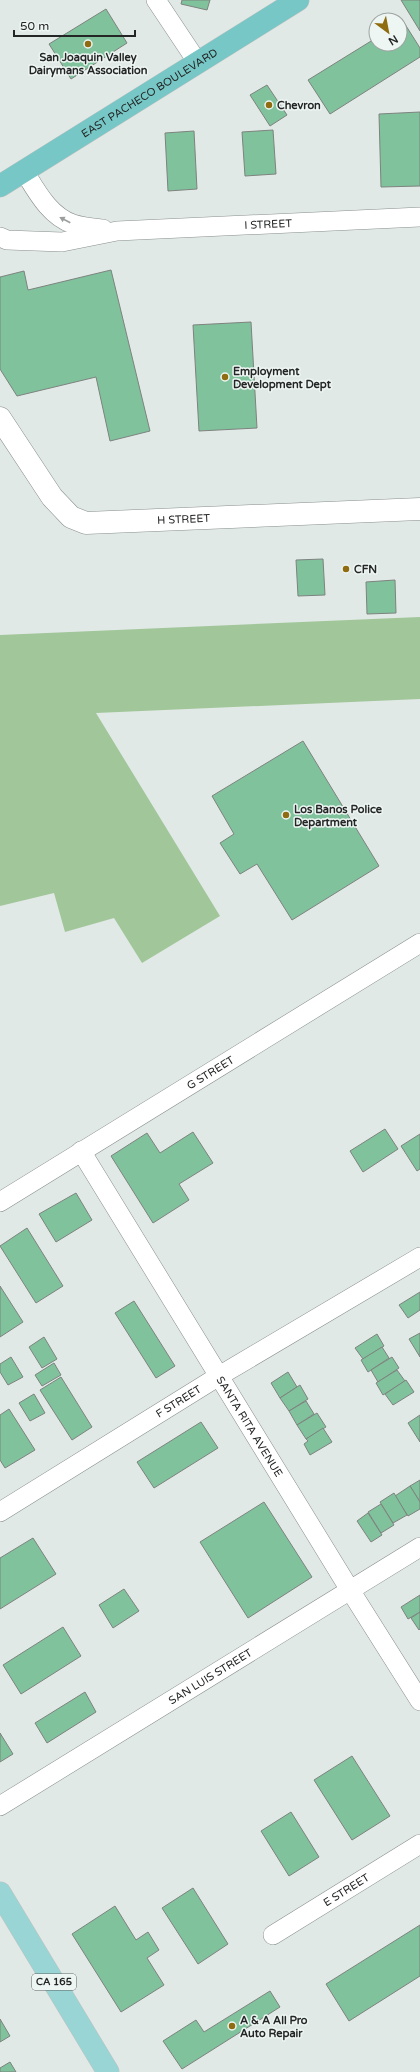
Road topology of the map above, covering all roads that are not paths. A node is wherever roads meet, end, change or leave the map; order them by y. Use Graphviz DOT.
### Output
graph roads {
  1 [pos="156,0"];
  2 [pos="298,0"];
  3 [pos="198,63"];
  4 [pos="24,170"];
  5 [pos="0,186"];
  6 [pos="420,217"];
  7 [pos="117,231"];
  8 [pos="0,237"];
  9 [pos="0,418"];
  10 [pos="420,509"];
  11 [pos="420,943"];
  12 [pos="82,1151"];
  13 [pos="0,1202"];
  14 [pos="420,1257"];
  15 [pos="219,1376"];
  16 [pos="0,1512"];
  17 [pos="420,1547"];
  18 [pos="350,1590"];
  19 [pos="420,1700"];
  20 [pos="0,1806"];
  21 [pos="420,1844"];
  22 [pos="0,1893"];
  23 [pos="273,1935"];
  24 [pos="108,2072"];
  1 -- 3 [label="street"];
  2 -- 3 [label="highway, EAST PACHECO BOULEVARD"];
  3 -- 4 [label="highway, EAST PACHECO BOULEVARD"];
  4 -- 5 [label="highway, EAST PACHECO BOULEVARD"];
  7 -- 4 [label="street, I STREET, one-way"];
  6 -- 7 [label="street, I STREET"];
  7 -- 8 [label="street, I STREET"];
  9 -- 10 [label="street, H STREET"];
  11 -- 12 [label="street, G STREET"];
  12 -- 13 [label="street, G STREET"];
  12 -- 15 [label="street, SANTA RITA AVENUE"];
  14 -- 15 [label="street, F STREET"];
  15 -- 16 [label="street, F STREET"];
  15 -- 18 [label="street, SANTA RITA AVENUE"];
  17 -- 18 [label="street, SAN LUIS STREET"];
  18 -- 19 [label="street, SANTA RITA AVENUE"];
  18 -- 20 [label="street, SAN LUIS STREET"];
  21 -- 23 [label="street, E STREET"];
  22 -- 24 [label="main road, CA 165"];
}
